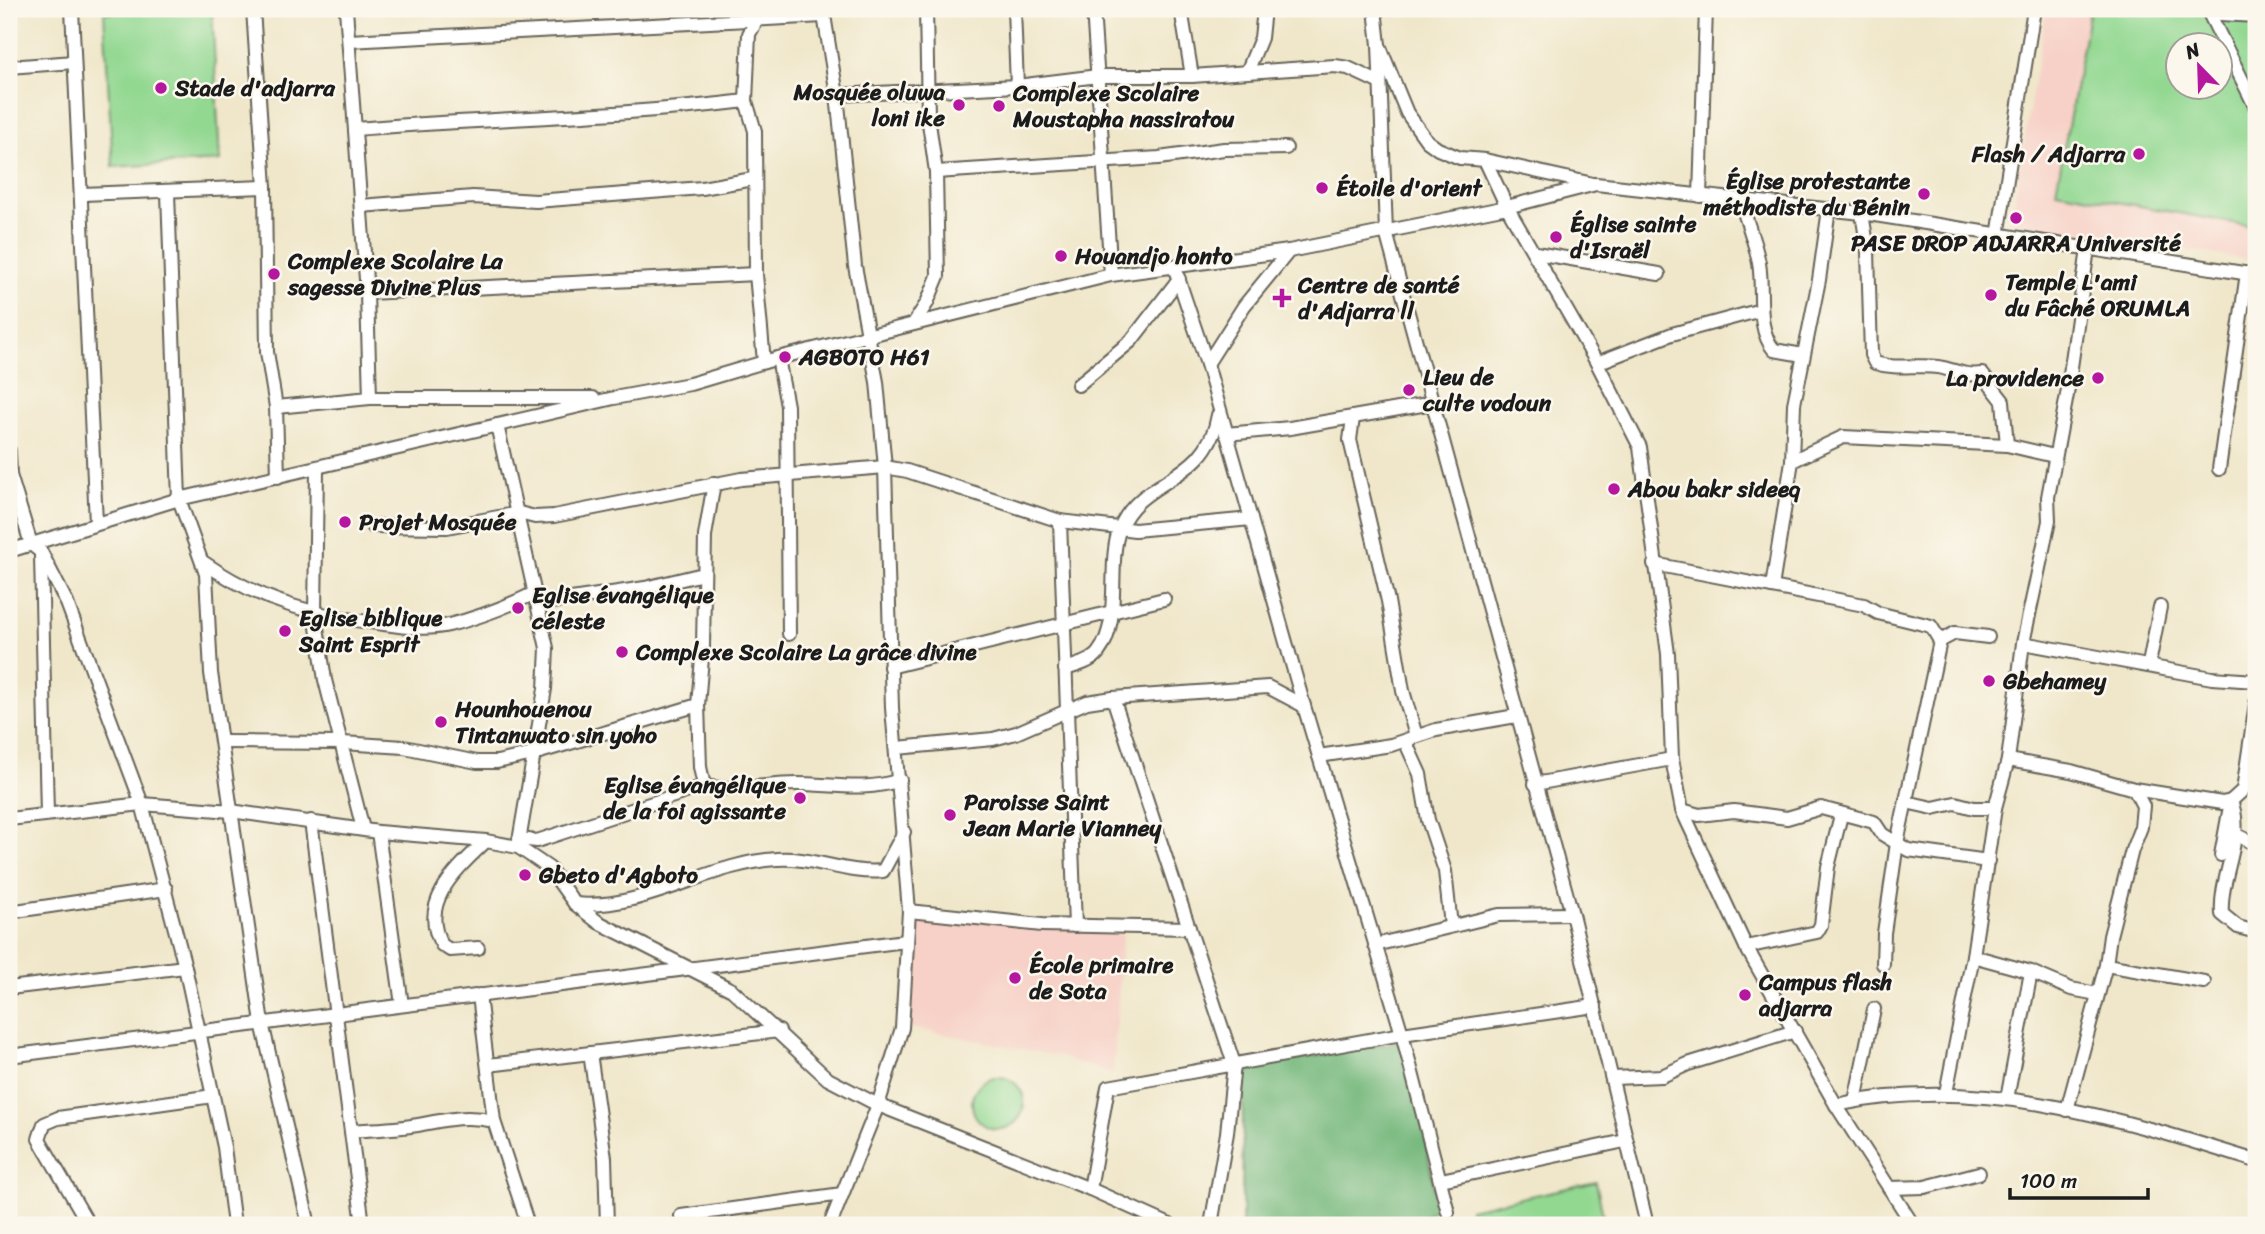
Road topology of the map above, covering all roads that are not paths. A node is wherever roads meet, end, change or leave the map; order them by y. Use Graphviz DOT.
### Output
graph roads {
  1 [pos="72,9"];
  2 [pos="253,9"];
  3 [pos="346,9"];
  4 [pos="926,9"];
  5 [pos="1014,9"];
  6 [pos="1093,9"];
  7 [pos="1181,9"];
  8 [pos="1264,9"];
  9 [pos="1376,9"];
  10 [pos="1706,9"];
  11 [pos="2034,9"];
  12 [pos="2207,9"];
  13 [pos="823,12"];
  14 [pos="2256,16"];
  15 [pos="757,20"];
  16 [pos="349,41"];
  17 [pos="1378,45"];
  18 [pos="74,62"];
  19 [pos="9,67"];
  20 [pos="1247,72"];
  21 [pos="1098,76"];
  22 [pos="1192,76"];
  23 [pos="1378,82"];
  24 [pos="1017,86"];
  25 [pos="928,90"];
  26 [pos="837,96"];
  27 [pos="746,102"];
  28 [pos="2256,108"];
  29 [pos="355,129"];
  30 [pos="1286,148"];
  31 [pos="1485,160"];
  32 [pos="1102,162"];
  33 [pos="936,172"];
  34 [pos="753,179"];
  35 [pos="1596,184"];
  36 [pos="265,187"];
  37 [pos="167,193"];
  38 [pos="82,194"];
  39 [pos="1700,196"];
  40 [pos="1740,200"];
  41 [pos="361,206"];
  42 [pos="1507,207"];
  43 [pos="1829,209"];
  44 [pos="1862,213"];
  45 [pos="1386,232"];
  46 [pos="1998,236"];
  47 [pos="2088,249"];
  48 [pos="1289,251"];
  49 [pos="1536,253"];
  50 [pos="1174,266"];
  51 [pos="756,274"];
  52 [pos="1660,274"];
  53 [pos="2252,274"];
  54 [pos="1111,275"];
  55 [pos="1179,279"];
  56 [pos="367,293"];
  57 [pos="1761,310"];
  58 [pos="914,323"];
  59 [pos="870,334"];
  60 [pos="1803,355"];
  61 [pos="778,358"];
  62 [pos="764,362"];
  63 [pos="1597,363"];
  64 [pos="1207,364"];
  65 [pos="1078,385"];
  66 [pos="370,398"];
  67 [pos="614,398"];
  68 [pos="1433,403"];
  69 [pos="276,407"];
  70 [pos="1219,409"];
  71 [pos="1353,418"];
  72 [pos="497,425"];
  73 [pos="1226,434"];
  74 [pos="2007,445"];
  75 [pos="9,451"];
  76 [pos="2054,456"];
  77 [pos="1792,461"];
  78 [pos="885,467"];
  79 [pos="2219,469"];
  80 [pos="317,470"];
  81 [pos="789,475"];
  82 [pos="278,477"];
  83 [pos="714,483"];
  84 [pos="179,499"];
  85 [pos="519,513"];
  86 [pos="1251,519"];
  87 [pos="1060,521"];
  88 [pos="96,523"];
  89 [pos="372,526"];
  90 [pos="1119,530"];
  91 [pos="36,548"];
  92 [pos="9,551"];
  93 [pos="203,562"];
  94 [pos="1654,564"];
  95 [pos="703,574"];
  96 [pos="1772,587"];
  97 [pos="536,598"];
  98 [pos="1164,600"];
  99 [pos="2160,607"];
  100 [pos="1110,611"];
  101 [pos="315,614"];
  102 [pos="1062,624"];
  103 [pos="789,634"];
  104 [pos="1988,638"];
  105 [pos="1940,640"];
  106 [pos="2023,643"];
  107 [pos="2149,664"];
  108 [pos="890,667"];
  109 [pos="1065,669"];
  110 [pos="2256,681"];
  111 [pos="1113,698"];
  112 [pos="2256,704"];
  113 [pos="698,705"];
  114 [pos="1304,706"];
  115 [pos="1069,709"];
  116 [pos="1516,716"];
  117 [pos="1410,739"];
  118 [pos="223,743"];
  119 [pos="343,743"];
  120 [pos="897,748"];
  121 [pos="533,754"];
  122 [pos="1319,756"];
  123 [pos="1672,759"];
  124 [pos="2008,760"];
  125 [pos="900,780"];
  126 [pos="1535,784"];
  127 [pos="704,786"];
  128 [pos="2134,789"];
  129 [pos="2231,801"];
  130 [pos="1906,802"];
  131 [pos="142,804"];
  132 [pos="1995,808"];
  133 [pos="1682,810"];
  134 [pos="231,811"];
  135 [pos="47,814"];
  136 [pos="1841,815"];
  137 [pos="9,819"];
  138 [pos="311,821"];
  139 [pos="363,829"];
  140 [pos="378,832"];
  141 [pos="904,832"];
  142 [pos="2234,834"];
  143 [pos="486,841"];
  144 [pos="519,843"];
  145 [pos="1896,843"];
  146 [pos="2256,844"];
  147 [pos="2221,855"];
  148 [pos="1988,861"];
  149 [pos="166,889"];
  150 [pos="575,904"];
  151 [pos="909,911"];
  152 [pos="9,912"];
  153 [pos="1572,914"];
  154 [pos="1075,926"];
  155 [pos="1451,926"];
  156 [pos="1189,928"];
  157 [pos="2256,932"];
  158 [pos="905,940"];
  159 [pos="1375,945"];
  160 [pos="1746,947"];
  161 [pos="478,948"];
  162 [pos="1973,957"];
  163 [pos="1883,964"];
  164 [pos="2106,965"];
  165 [pos="185,967"];
  166 [pos="687,969"];
  167 [pos="2031,972"];
  168 [pos="2204,982"];
  169 [pos="9,988"];
  170 [pos="2097,994"];
  171 [pos="479,995"];
  172 [pos="402,1005"];
  173 [pos="1595,1006"];
  174 [pos="1874,1009"];
  175 [pos="336,1014"];
  176 [pos="262,1023"];
  177 [pos="197,1031"];
  178 [pos="779,1031"];
  179 [pos="1796,1031"];
  180 [pos="1402,1034"];
  181 [pos="590,1053"];
  182 [pos="9,1056"];
  183 [pos="1234,1064"];
  184 [pos="488,1065"];
  185 [pos="1613,1078"];
  186 [pos="1946,1093"];
  187 [pos="213,1096"];
  188 [pos="2007,1099"];
  189 [pos="1855,1101"];
  190 [pos="878,1105"];
  191 [pos="1836,1105"];
  192 [pos="2067,1110"];
  193 [pos="494,1121"];
  194 [pos="351,1131"];
  195 [pos="1625,1141"];
  196 [pos="2256,1161"];
  197 [pos="1979,1173"];
  198 [pos="1441,1180"];
  199 [pos="1889,1188"];
  200 [pos="1090,1189"];
  201 [pos="842,1194"];
  202 [pos="1448,1212"];
  203 [pos="681,1216"];
  204 [pos="89,1225"];
  205 [pos="234,1225"];
  206 [pos="309,1225"];
  207 [pos="363,1225"];
  208 [pos="528,1225"];
  209 [pos="607,1225"];
  210 [pos="830,1225"];
  211 [pos="1170,1225"];
  212 [pos="1211,1225"];
  213 [pos="1647,1225"];
  214 [pos="1913,1225"];
  1 -- 18 [label="street"];
  2 -- 36 [label="street"];
  3 -- 16 [label="street"];
  4 -- 25 [label="street"];
  5 -- 24 [label="street"];
  6 -- 21 [label="street"];
  7 -- 22 [label="street"];
  8 -- 20 [label="street"];
  9 -- 17 [label="street"];
  10 -- 39 [label="street"];
  11 -- 46 [label="street"];
  12 -- 14 [label="street"];
  12 -- 28 [label="street"];
  13 -- 15 [label="street"];
  13 -- 26 [label="street"];
  15 -- 16 [label="street"];
  15 -- 27 [label="street"];
  16 -- 29 [label="street"];
  17 -- 23 [label="street"];
  17 -- 31 [label="street"];
  18 -- 19 [label="street"];
  18 -- 38 [label="street"];
  20 -- 22 [label="street"];
  20 -- 23 [label="street"];
  21 -- 22 [label="street"];
  21 -- 24 [label="street"];
  21 -- 32 [label="street"];
  23 -- 45 [label="street"];
  24 -- 25 [label="street"];
  25 -- 26 [label="street"];
  25 -- 33 [label="street"];
  26 -- 59 [label="street"];
  27 -- 29 [label="street"];
  27 -- 34 [label="street"];
  29 -- 41 [label="street"];
  30 -- 32 [label="street"];
  31 -- 35 [label="street"];
  31 -- 42 [label="street"];
  32 -- 33 [label="street"];
  32 -- 54 [label="street"];
  33 -- 58 [label="street"];
  34 -- 41 [label="street"];
  34 -- 51 [label="street"];
  35 -- 39 [label="street"];
  35 -- 42 [label="street"];
  36 -- 37 [label="street"];
  36 -- 69 [label="street"];
  37 -- 38 [label="street"];
  37 -- 84 [label="street"];
  38 -- 88 [label="street"];
  39 -- 40 [label="street"];
  40 -- 43 [label="street"];
  40 -- 57 [label="street"];
  41 -- 56 [label="street"];
  42 -- 45 [label="street"];
  42 -- 49 [label="street"];
  43 -- 44 [label="street"];
  43 -- 60 [label="street"];
  44 -- 46 [label="street"];
  44 -- 74 [label="street"];
  45 -- 48 [label="street"];
  45 -- 68 [label="street"];
  46 -- 47 [label="street"];
  47 -- 53 [label="street"];
  47 -- 76 [label="street"];
  48 -- 50 [label="street"];
  48 -- 64 [label="street"];
  49 -- 52 [label="street"];
  49 -- 63 [label="street"];
  50 -- 54 [label="street"];
  50 -- 55 [label="street"];
  51 -- 56 [label="street"];
  51 -- 62 [label="street"];
  53 -- 79 [label="street"];
  54 -- 58 [label="street"];
  55 -- 64 [label="street"];
  55 -- 65 [label="street"];
  56 -- 66 [label="street"];
  57 -- 60 [label="street"];
  57 -- 63 [label="street"];
  58 -- 59 [label="street"];
  59 -- 61 [label="street"];
  59 -- 78 [label="street"];
  60 -- 77 [label="street"];
  61 -- 62 [label="street"];
  61 -- 81 [label="street"];
  62 -- 67 [label="street"];
  63 -- 94 [label="street"];
  64 -- 70 [label="street"];
  66 -- 67 [label="street"];
  66 -- 69 [label="street"];
  67 -- 72 [label="street"];
  68 -- 71 [label="street"];
  68 -- 116 [label="street"];
  69 -- 82 [label="street"];
  70 -- 73 [label="street"];
  70 -- 90 [label="street"];
  71 -- 73 [label="street"];
  71 -- 117 [label="street"];
  72 -- 80 [label="street"];
  72 -- 85 [label="street"];
  73 -- 86 [label="street"];
  74 -- 76 [label="street"];
  74 -- 77 [label="street"];
  75 -- 91 [label="street"];
  76 -- 106 [label="street"];
  77 -- 96 [label="street"];
  78 -- 81 [label="street"];
  78 -- 87 [label="street"];
  78 -- 108 [label="street"];
  80 -- 82 [label="street"];
  80 -- 101 [label="street"];
  81 -- 83 [label="street"];
  81 -- 103 [label="street"];
  82 -- 84 [label="street"];
  83 -- 85 [label="street"];
  83 -- 95 [label="street"];
  84 -- 88 [label="street"];
  84 -- 93 [label="street"];
  85 -- 89 [label="street"];
  85 -- 97 [label="street"];
  86 -- 90 [label="street"];
  86 -- 114 [label="street"];
  87 -- 90 [label="street"];
  87 -- 102 [label="street"];
  88 -- 91 [label="street"];
  90 -- 100 [label="street"];
  91 -- 92 [label="street"];
  91 -- 131 [label="street"];
  91 -- 135 [label="street"];
  93 -- 101 [label="street"];
  93 -- 118 [label="street"];
  94 -- 96 [label="street"];
  94 -- 123 [label="street"];
  95 -- 97 [label="street"];
  95 -- 113 [label="street"];
  96 -- 105 [label="street"];
  97 -- 101 [label="street"];
  97 -- 121 [label="street"];
  98 -- 100 [label="street"];
  99 -- 107 [label="street"];
  100 -- 102 [label="street"];
  100 -- 109 [label="street"];
  101 -- 119 [label="street"];
  102 -- 108 [label="street"];
  102 -- 109 [label="street"];
  104 -- 105 [label="street"];
  105 -- 130 [label="street"];
  106 -- 107 [label="street"];
  106 -- 124 [label="street"];
  107 -- 110 [label="street"];
  108 -- 120 [label="street"];
  109 -- 115 [label="street"];
  111 -- 114 [label="street"];
  111 -- 115 [label="street"];
  111 -- 156 [label="street"];
  112 -- 129 [label="street"];
  113 -- 121 [label="street"];
  113 -- 127 [label="street"];
  114 -- 122 [label="street"];
  115 -- 120 [label="street"];
  115 -- 154 [label="street"];
  116 -- 117 [label="street"];
  116 -- 126 [label="street"];
  117 -- 122 [label="street"];
  117 -- 155 [label="street"];
  118 -- 119 [label="street"];
  118 -- 134 [label="street"];
  119 -- 121 [label="street"];
  119 -- 139 [label="street"];
  120 -- 125 [label="street"];
  121 -- 144 [label="street"];
  122 -- 159 [label="street"];
  123 -- 126 [label="street"];
  123 -- 133 [label="street"];
  124 -- 128 [label="street"];
  124 -- 132 [label="street"];
  125 -- 127 [label="street"];
  125 -- 141 [label="street"];
  126 -- 153 [label="street"];
  127 -- 144 [label="street"];
  128 -- 129 [label="street"];
  128 -- 164 [label="street"];
  129 -- 142 [label="street"];
  129 -- 147 [label="street"];
  130 -- 132 [label="street"];
  130 -- 145 [label="street"];
  131 -- 134 [label="street"];
  131 -- 135 [label="street"];
  131 -- 149 [label="street"];
  132 -- 148 [label="street"];
  133 -- 136 [label="street"];
  133 -- 160 [label="street"];
  134 -- 138 [label="street"];
  134 -- 176 [label="street"];
  135 -- 137 [label="street"];
  136 -- 145 [label="street"];
  136 -- 160 [label="street"];
  138 -- 139 [label="street"];
  138 -- 175 [label="street"];
  139 -- 140 [label="street"];
  140 -- 143 [label="street"];
  140 -- 172 [label="street"];
  141 -- 150 [label="street"];
  141 -- 151 [label="street"];
  142 -- 146 [label="street"];
  142 -- 157 [label="street"];
  143 -- 144 [label="street"];
  143 -- 161 [label="street"];
  144 -- 150 [label="street"];
  145 -- 148 [label="street"];
  145 -- 163 [label="street"];
  148 -- 162 [label="street"];
  149 -- 152 [label="street"];
  149 -- 165 [label="street"];
  150 -- 166 [label="street"];
  151 -- 154 [label="street"];
  151 -- 158 [label="street"];
  153 -- 155 [label="street"];
  153 -- 173 [label="street"];
  154 -- 156 [label="street"];
  155 -- 159 [label="street"];
  156 -- 183 [label="street"];
  158 -- 166 [label="street"];
  158 -- 190 [label="street"];
  159 -- 180 [label="street"];
  160 -- 179 [label="street"];
  162 -- 167 [label="street"];
  162 -- 186 [label="street"];
  164 -- 168 [label="street"];
  164 -- 170 [label="street"];
  165 -- 169 [label="street"];
  165 -- 177 [label="street"];
  166 -- 171 [label="street"];
  166 -- 178 [label="street"];
  167 -- 170 [label="street"];
  167 -- 188 [label="street"];
  170 -- 192 [label="street"];
  171 -- 172 [label="street"];
  171 -- 184 [label="street"];
  172 -- 175 [label="street"];
  173 -- 180 [label="street"];
  173 -- 185 [label="street"];
  174 -- 189 [label="street"];
  175 -- 176 [label="street"];
  175 -- 194 [label="street"];
  176 -- 177 [label="street"];
  176 -- 206 [label="street"];
  177 -- 182 [label="street"];
  177 -- 187 [label="street"];
  178 -- 181 [label="street"];
  178 -- 190 [label="street"];
  179 -- 185 [label="street"];
  179 -- 191 [label="street"];
  180 -- 183 [label="street"];
  180 -- 198 [label="street"];
  181 -- 184 [label="street"];
  181 -- 209 [label="street"];
  183 -- 200 [label="street"];
  183 -- 212 [label="street"];
  184 -- 193 [label="street"];
  185 -- 195 [label="street"];
  186 -- 188 [label="street"];
  186 -- 189 [label="street"];
  187 -- 204 [label="street"];
  187 -- 205 [label="street"];
  188 -- 192 [label="street"];
  189 -- 191 [label="street"];
  190 -- 200 [label="street"];
  190 -- 201 [label="street"];
  191 -- 199 [label="street"];
  192 -- 196 [label="street"];
  193 -- 194 [label="street"];
  193 -- 208 [label="street"];
  194 -- 207 [label="street"];
  195 -- 198 [label="street"];
  195 -- 213 [label="street"];
  197 -- 199 [label="street"];
  198 -- 202 [label="street"];
  199 -- 214 [label="street"];
  200 -- 211 [label="street"];
  201 -- 203 [label="street"];
  201 -- 210 [label="street"];
}
